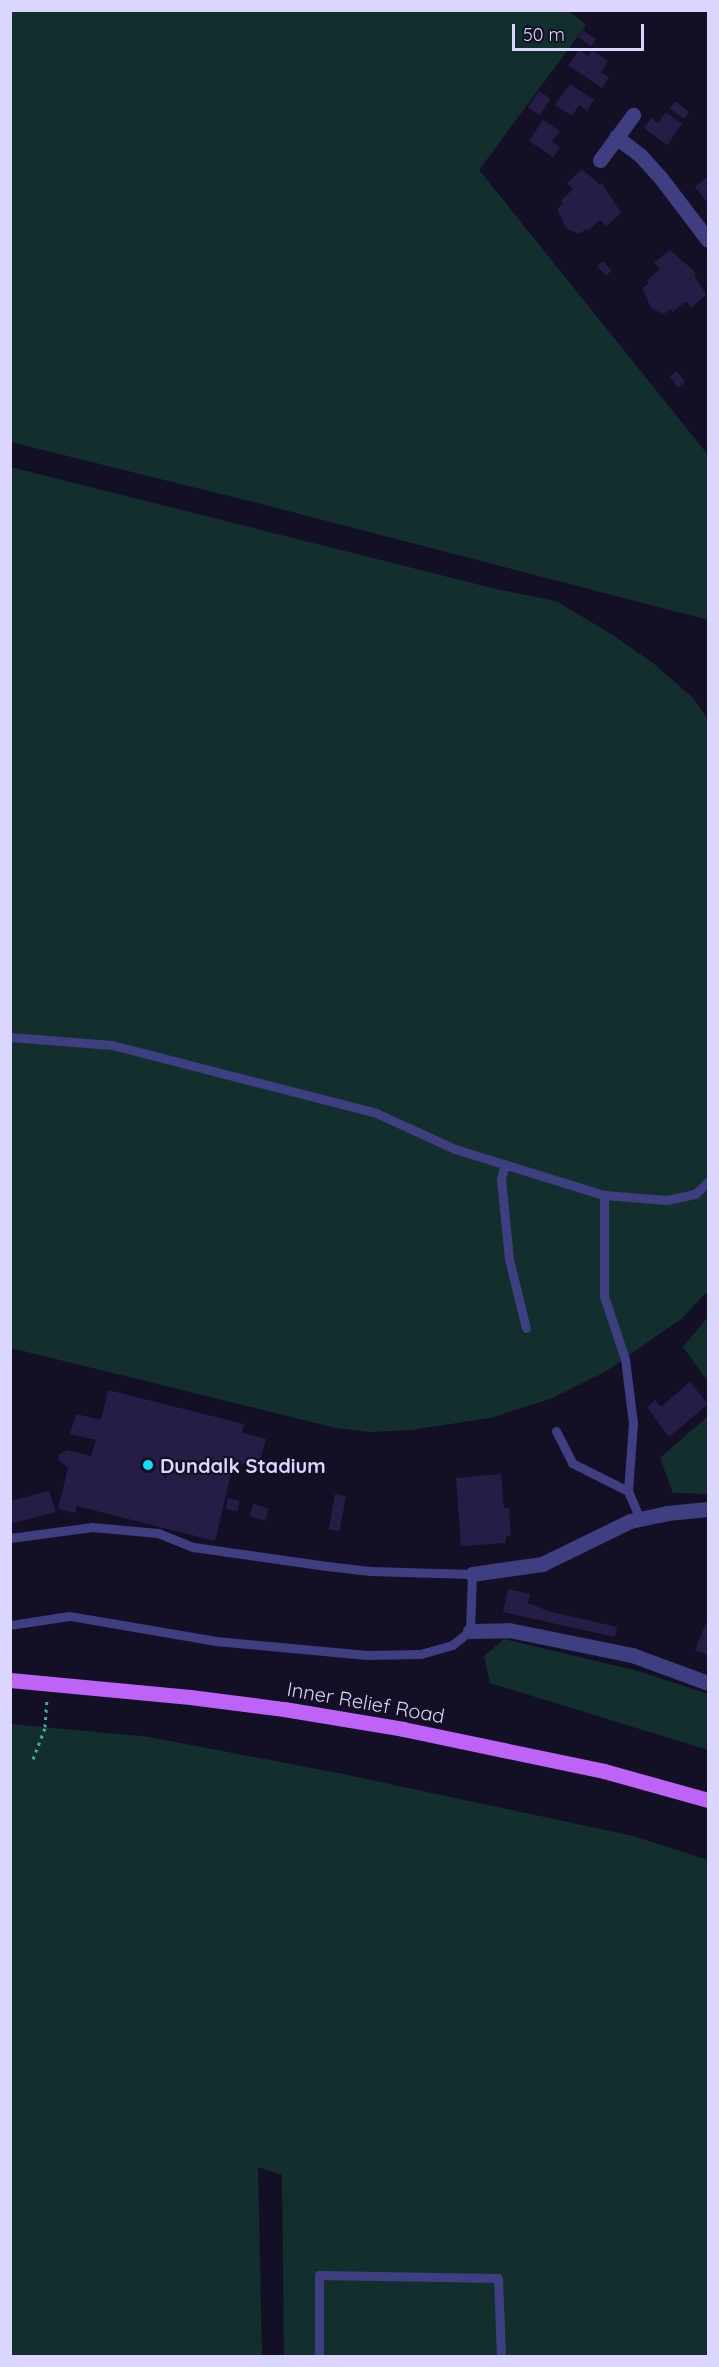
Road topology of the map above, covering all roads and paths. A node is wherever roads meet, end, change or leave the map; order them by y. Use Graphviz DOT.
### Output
graph roads {
  1 [pos="633,115"];
  2 [pos="616,137"];
  3 [pos="600,160"];
  4 [pos="708,240"];
  5 [pos="10,1036"];
  6 [pos="506,1164"];
  7 [pos="708,1182"];
  8 [pos="604,1196"];
  9 [pos="526,1328"];
  10 [pos="556,1431"];
  11 [pos="628,1491"];
  12 [pos="708,1509"];
  13 [pos="640,1519"];
  14 [pos="10,1538"];
  15 [pos="472,1574"];
  16 [pos="10,1625"];
  17 [pos="470,1630"];
  18 [pos="10,1680"];
  19 [pos="47,1683"];
  20 [pos="708,1683"];
  21 [pos="33,1759"];
  22 [pos="708,1800"];
  23 [pos="319,2356"];
  24 [pos="501,2356"];
  1 -- 2 [label="street"];
  2 -- 3 [label="street"];
  2 -- 4 [label="street"];
  5 -- 6 [label="lane"];
  6 -- 8 [label="lane"];
  6 -- 9 [label="lane"];
  7 -- 8 [label="lane"];
  8 -- 11 [label="lane"];
  10 -- 11 [label="lane"];
  11 -- 13 [label="lane"];
  12 -- 13 [label="street"];
  13 -- 15 [label="street"];
  14 -- 15 [label="lane"];
  15 -- 17 [label="lane"];
  16 -- 17 [label="lane"];
  17 -- 20 [label="street"];
  18 -- 19 [label="main road, Inner Relief Road"];
  19 -- 21 [label="path"];
  19 -- 22 [label="main road, Inner Relief Road"];
  23 -- 24 [label="lane"];
}
